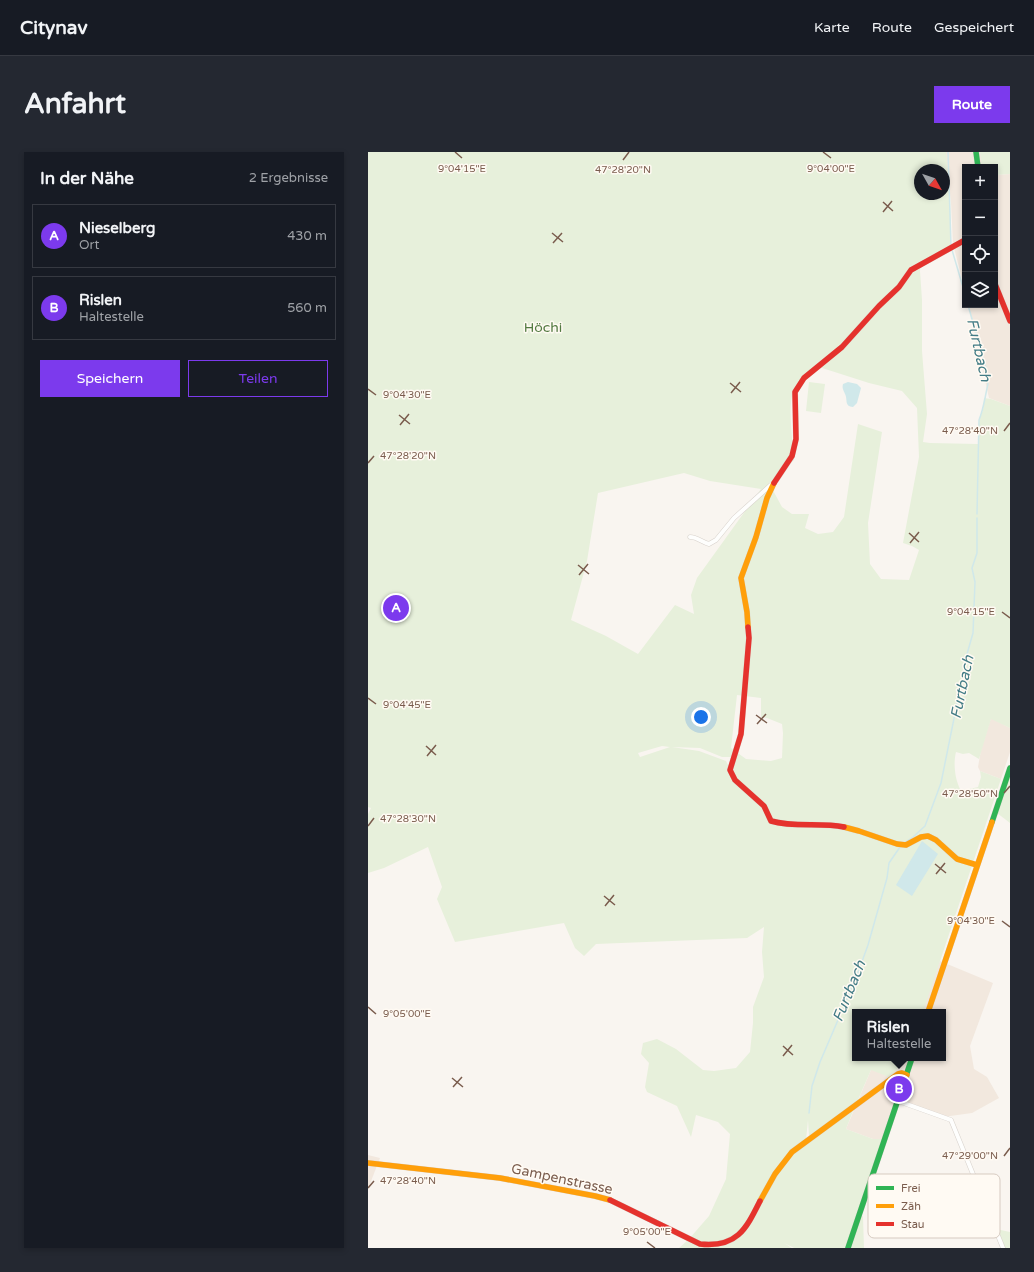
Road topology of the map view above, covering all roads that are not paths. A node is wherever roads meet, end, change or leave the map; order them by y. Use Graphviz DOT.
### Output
graph roads {
  1 [pos="976,152"];
  2 [pos="978,164"];
  3 [pos="962,242"];
  4 [pos="998,291"];
  5 [pos="1010,321"];
  6 [pos="775,481"];
  7 [pos="690,537"];
  8 [pos="1010,768"];
  9 [pos="977,865"];
  10 [pos="929,1009"];
  11 [pos="911,1061"];
  12 [pos="907,1075"];
  13 [pos="898,1101"];
  14 [pos="368,1163"];
  15 [pos="873,1174"];
  16 [pos="973,1174"];
  17 [pos="868,1189"];
  18 [pos="999,1238"];
  19 [pos="848,1248"];
  20 [pos="1003,1248"];
  1 -- 2 [label="street"];
  3 -- 6 [label="street"];
  4 -- 5 [label="street"];
  6 -- 7 [label="street"];
  6 -- 9 [label="street"];
  8 -- 9 [label="street"];
  9 -- 10 [label="street"];
  11 -- 12 [label="street"];
  12 -- 13 [label="street"];
  12 -- 14 [label="street, Gampenstrasse"];
  13 -- 15 [label="street"];
  13 -- 16 [label="street"];
  17 -- 19 [label="street"];
  18 -- 20 [label="street"];
}
